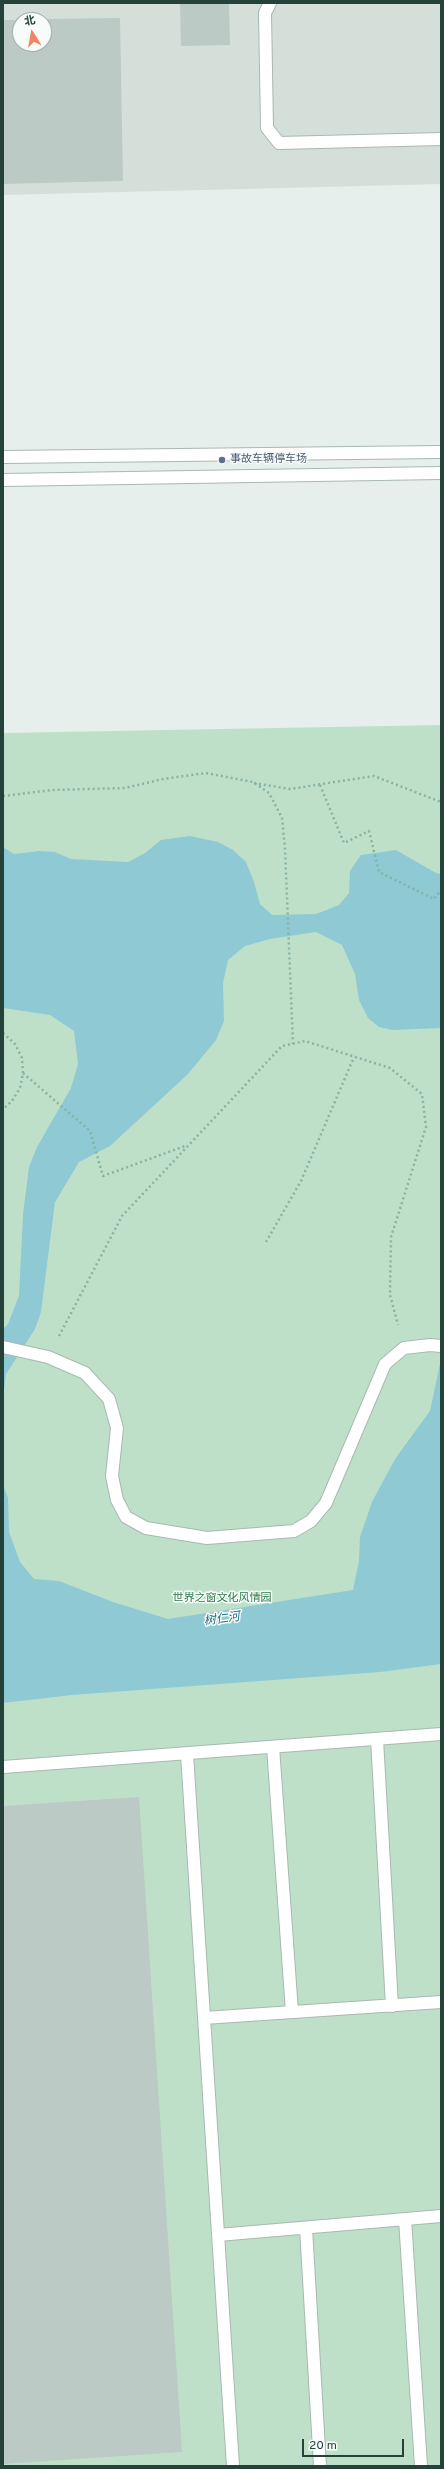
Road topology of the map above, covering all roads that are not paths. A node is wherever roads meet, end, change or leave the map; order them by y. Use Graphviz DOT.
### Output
graph roads {
  1 [pos="270,3"];
  2 [pos="441,139"];
  3 [pos="441,452"];
  4 [pos="3,457"];
  5 [pos="441,473"];
  6 [pos="3,480"];
  7 [pos="435,1346"];
  8 [pos="3,1347"];
  9 [pos="441,1734"];
  10 [pos="377,1739"];
  11 [pos="273,1747"];
  12 [pos="187,1754"];
  13 [pos="3,1767"];
  14 [pos="441,2002"];
  15 [pos="392,2006"];
  16 [pos="292,2012"];
  17 [pos="204,2018"];
  18 [pos="441,2216"];
  19 [pos="405,2219"];
  20 [pos="306,2228"];
  21 [pos="218,2235"];
  22 [pos="233,2466"];
  23 [pos="320,2466"];
  24 [pos="421,2466"];
  1 -- 2 [label="lane"];
  3 -- 4 [label="lane"];
  5 -- 6 [label="lane"];
  7 -- 8 [label="lane"];
  9 -- 10 [label="lane"];
  10 -- 11 [label="lane"];
  10 -- 15 [label="lane"];
  11 -- 12 [label="lane"];
  11 -- 16 [label="lane"];
  12 -- 13 [label="lane"];
  12 -- 17 [label="lane"];
  14 -- 15 [label="lane"];
  15 -- 16 [label="lane"];
  16 -- 17 [label="lane"];
  17 -- 21 [label="lane"];
  18 -- 19 [label="lane"];
  19 -- 20 [label="lane"];
  19 -- 24 [label="lane"];
  20 -- 21 [label="lane"];
  20 -- 23 [label="lane"];
  21 -- 22 [label="lane"];
}
